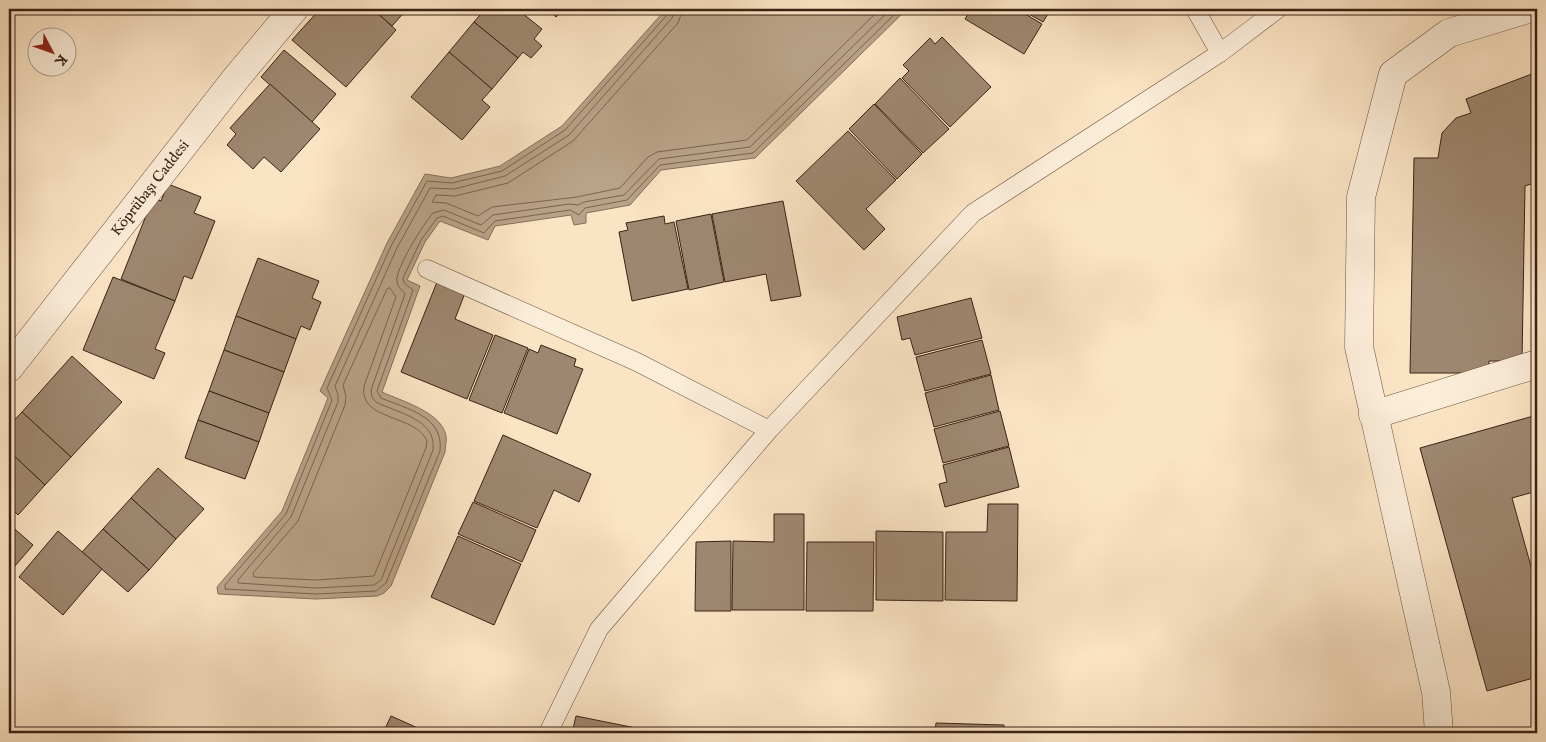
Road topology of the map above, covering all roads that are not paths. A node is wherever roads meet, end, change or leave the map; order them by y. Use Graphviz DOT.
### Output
graph roads {
  1 [pos="294,9"];
  2 [pos="1195,9"];
  3 [pos="1278,9"];
  4 [pos="1528,9"];
  5 [pos="1220,53"];
  6 [pos="427,269"];
  7 [pos="1537,364"];
  8 [pos="9,368"];
  9 [pos="1373,414"];
  10 [pos="769,430"];
  11 [pos="548,733"];
  12 [pos="1439,733"];
  1 -- 8 [label="street, Köprübaşı Caddesi"];
  2 -- 5 [label="lane"];
  3 -- 5 [label="lane"];
  4 -- 9 [label="street"];
  5 -- 10 [label="lane"];
  6 -- 10 [label="lane"];
  7 -- 9 [label="street"];
  9 -- 12 [label="street"];
  10 -- 11 [label="lane"];
}
